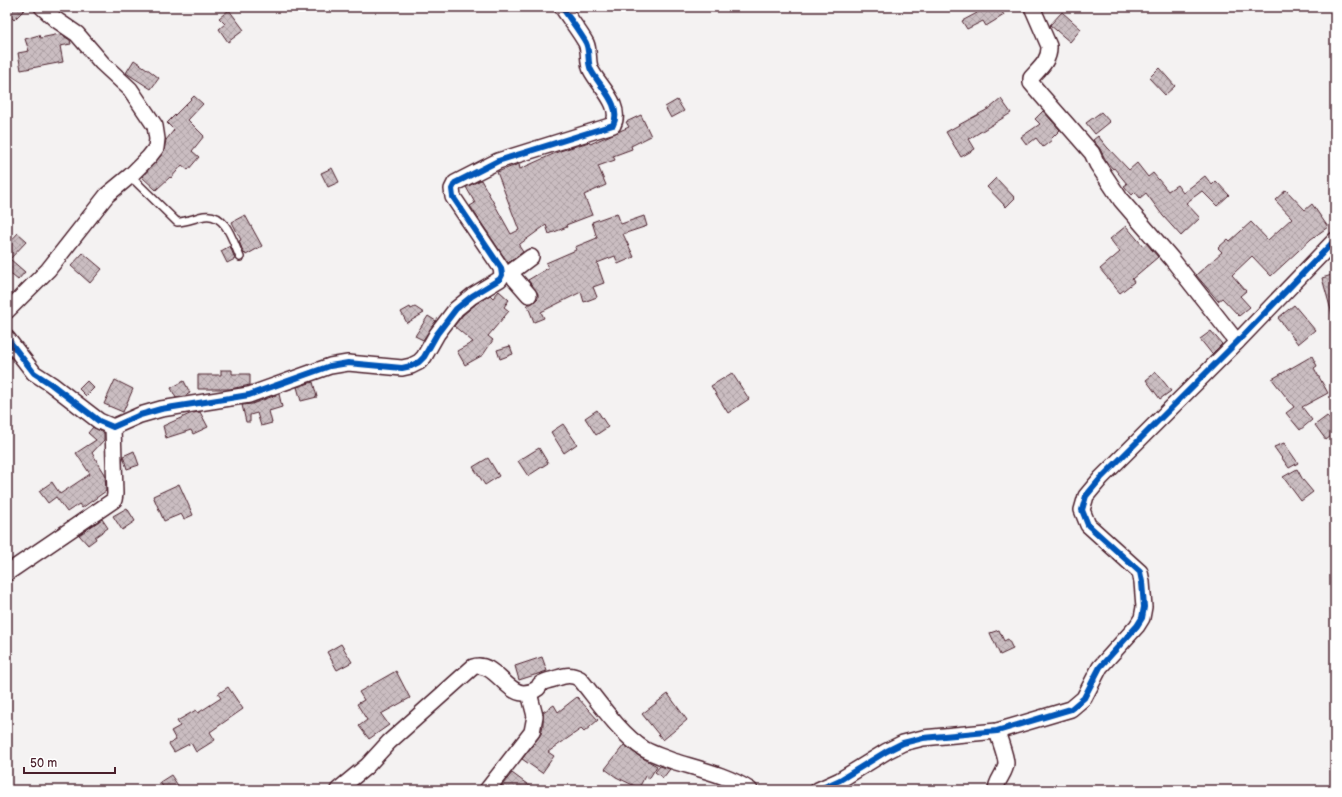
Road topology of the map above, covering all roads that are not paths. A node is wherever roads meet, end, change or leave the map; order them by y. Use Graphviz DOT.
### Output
graph roads {
  1 [pos="42,7"];
  2 [pos="562,7"];
  3 [pos="1032,7"];
  4 [pos="130,176"];
  5 [pos="1335,240"];
  6 [pos="240,257"];
  7 [pos="531,257"];
  8 [pos="507,274"];
  9 [pos="529,295"];
  10 [pos="7,311"];
  11 [pos="7,338"];
  12 [pos="1237,342"];
  13 [pos="113,428"];
  14 [pos="7,573"];
  15 [pos="529,693"];
  16 [pos="997,731"];
  17 [pos="338,790"];
  18 [pos="487,790"];
  19 [pos="750,790"];
  20 [pos="818,790"];
  21 [pos="996,790"];
  1 -- 4 [label="street"];
  2 -- 8 [label="street"];
  3 -- 12 [label="street"];
  4 -- 6 [label="lane"];
  4 -- 10 [label="street"];
  5 -- 12 [label="street"];
  7 -- 8 [label="street"];
  8 -- 9 [label="street"];
  8 -- 13 [label="street"];
  11 -- 13 [label="street"];
  12 -- 16 [label="street"];
  13 -- 14 [label="street"];
  15 -- 17 [label="street"];
  15 -- 18 [label="street"];
  15 -- 19 [label="street"];
  16 -- 20 [label="street"];
  16 -- 21 [label="street"];
}
